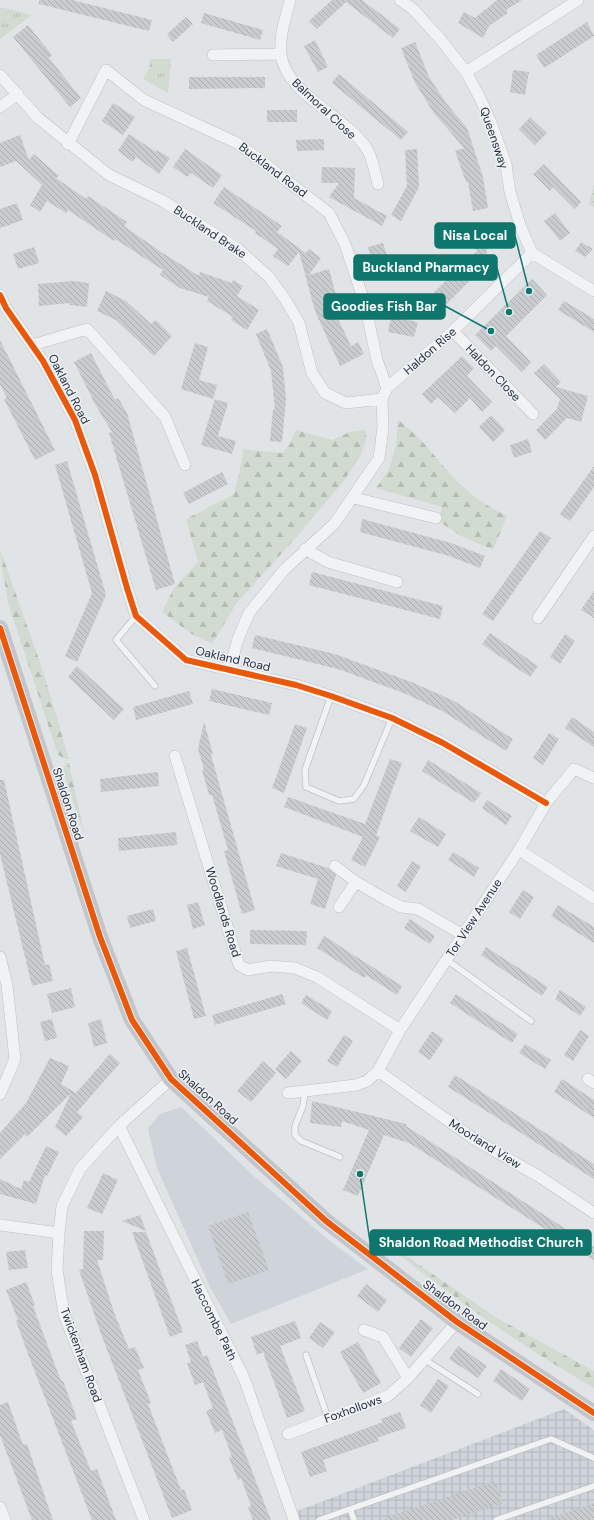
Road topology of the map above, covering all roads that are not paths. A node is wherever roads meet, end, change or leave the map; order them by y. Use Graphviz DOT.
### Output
graph roads {
  1 [pos="290,0"];
  2 [pos="400,0"];
  3 [pos="578,0"];
  4 [pos="281,54"];
  5 [pos="213,55"];
  6 [pos="466,72"];
  7 [pos="0,74"];
  8 [pos="18,94"];
  9 [pos="0,107"];
  10 [pos="68,144"];
  11 [pos="378,184"];
  12 [pos="532,254"];
  13 [pos="594,292"];
  14 [pos="0,295"];
  15 [pos="453,331"];
  16 [pos="32,345"];
  17 [pos="387,388"];
  18 [pos="382,399"];
  19 [pos="533,414"];
  20 [pos="185,465"];
  21 [pos="354,498"];
  22 [pos="436,518"];
  23 [pos="593,539"];
  24 [pos="305,549"];
  25 [pos="397,582"];
  26 [pos="136,616"];
  27 [pos="538,618"];
  28 [pos="0,628"];
  29 [pos="229,670"];
  30 [pos="156,686"];
  31 [pos="332,696"];
  32 [pos="392,718"];
  33 [pos="175,756"];
  34 [pos="594,778"];
  35 [pos="546,803"];
  36 [pos="519,850"];
  37 [pos="335,866"];
  38 [pos="356,882"];
  39 [pos="594,898"];
  40 [pos="339,907"];
  41 [pos="463,935"];
  42 [pos="0,957"];
  43 [pos="447,960"];
  44 [pos="531,1021"];
  45 [pos="400,1030"];
  46 [pos="378,1071"];
  47 [pos="171,1079"];
  48 [pos="305,1091"];
  49 [pos="288,1093"];
  50 [pos="0,1094"];
  51 [pos="119,1126"];
  52 [pos="340,1157"];
  53 [pos="594,1213"];
  54 [pos="0,1225"];
  55 [pos="59,1233"];
  56 [pos="457,1322"];
  57 [pos="364,1330"];
  58 [pos="306,1355"];
  59 [pos="424,1359"];
  60 [pos="408,1378"];
  61 [pos="478,1394"];
  62 [pos="594,1413"];
  63 [pos="328,1418"];
  64 [pos="288,1434"];
  65 [pos="594,1458"];
  66 [pos="594,1486"];
  67 [pos="0,1507"];
  68 [pos="350,1509"];
  69 [pos="5,1520"];
  70 [pos="144,1520"];
  71 [pos="294,1520"];
  72 [pos="319,1520"];
  73 [pos="354,1520"];
  74 [pos="496,1520"];
  1 -- 4 [label="street, Balmoral Close"];
  2 -- 6 [label="street, Queensway"];
  3 -- 6 [label="street"];
  4 -- 5 [label="street"];
  4 -- 11 [label="street, Balmoral Close"];
  6 -- 12 [label="street, Queensway"];
  7 -- 8 [label="street, Buckland Brake"];
  8 -- 9 [label="street"];
  8 -- 10 [label="street, Buckland Brake"];
  10 -- 17 [label="street, Buckland Road"];
  10 -- 18 [label="street, Buckland Brake"];
  12 -- 13 [label="street"];
  12 -- 15 [label="street, Haldon Rise"];
  14 -- 16 [label="street, Oakland Road"];
  15 -- 17 [label="street, Haldon Rise"];
  15 -- 19 [label="street, Haldon Close"];
  16 -- 20 [label="street, Oakland Road"];
  16 -- 26 [label="street, Oakland Road"];
  17 -- 18 [label="street, Haldon Rise"];
  18 -- 21 [label="street"];
  21 -- 22 [label="street"];
  21 -- 24 [label="street"];
  23 -- 27 [label="street"];
  24 -- 25 [label="street"];
  24 -- 29 [label="street"];
  26 -- 29 [label="street, Oakland Road"];
  26 -- 30 [label="lane"];
  28 -- 47 [label="street, Shaldon Road"];
  29 -- 31 [label="street, Oakland Road"];
  31 -- 32 [label="street, Oakland Road"];
  31 -- 32 [label="lane"];
  32 -- 35 [label="street, Oakland Road"];
  33 -- 45 [label="street, Woodlands Road"];
  34 -- 35 [label="street, Tor View Avenue"];
  35 -- 36 [label="street, Tor View Avenue"];
  36 -- 39 [label="street"];
  36 -- 41 [label="street, Tor View Avenue"];
  37 -- 38 [label="street"];
  38 -- 40 [label="street"];
  38 -- 41 [label="street"];
  41 -- 43 [label="street, Tor View Avenue"];
  42 -- 50 [label="street"];
  43 -- 44 [label="lane"];
  43 -- 45 [label="street, Tor View Avenue"];
  45 -- 46 [label="street, Tor View Avenue"];
  46 -- 48 [label="street"];
  46 -- 53 [label="street, Moorland View"];
  47 -- 51 [label="street, Twickenham Road"];
  47 -- 56 [label="street, Shaldon Road"];
  48 -- 49 [label="street"];
  48 -- 52 [label="lane"];
  51 -- 55 [label="street, Twickenham Road"];
  51 -- 71 [label="street, Haccombe Path"];
  54 -- 55 [label="street"];
  55 -- 70 [label="street, Twickenham Road"];
  56 -- 59 [label="street, Foxhollows"];
  56 -- 62 [label="street, Shaldon Road"];
  57 -- 60 [label="street"];
  58 -- 63 [label="lane"];
  59 -- 60 [label="street, Foxhollows"];
  59 -- 61 [label="lane"];
  60 -- 63 [label="street, Foxhollows"];
  63 -- 64 [label="street, Foxhollows"];
  65 -- 68 [label="lane"];
  66 -- 74 [label="lane"];
  67 -- 69 [label="street"];
  68 -- 72 [label="lane"];
  68 -- 73 [label="lane"];
}
